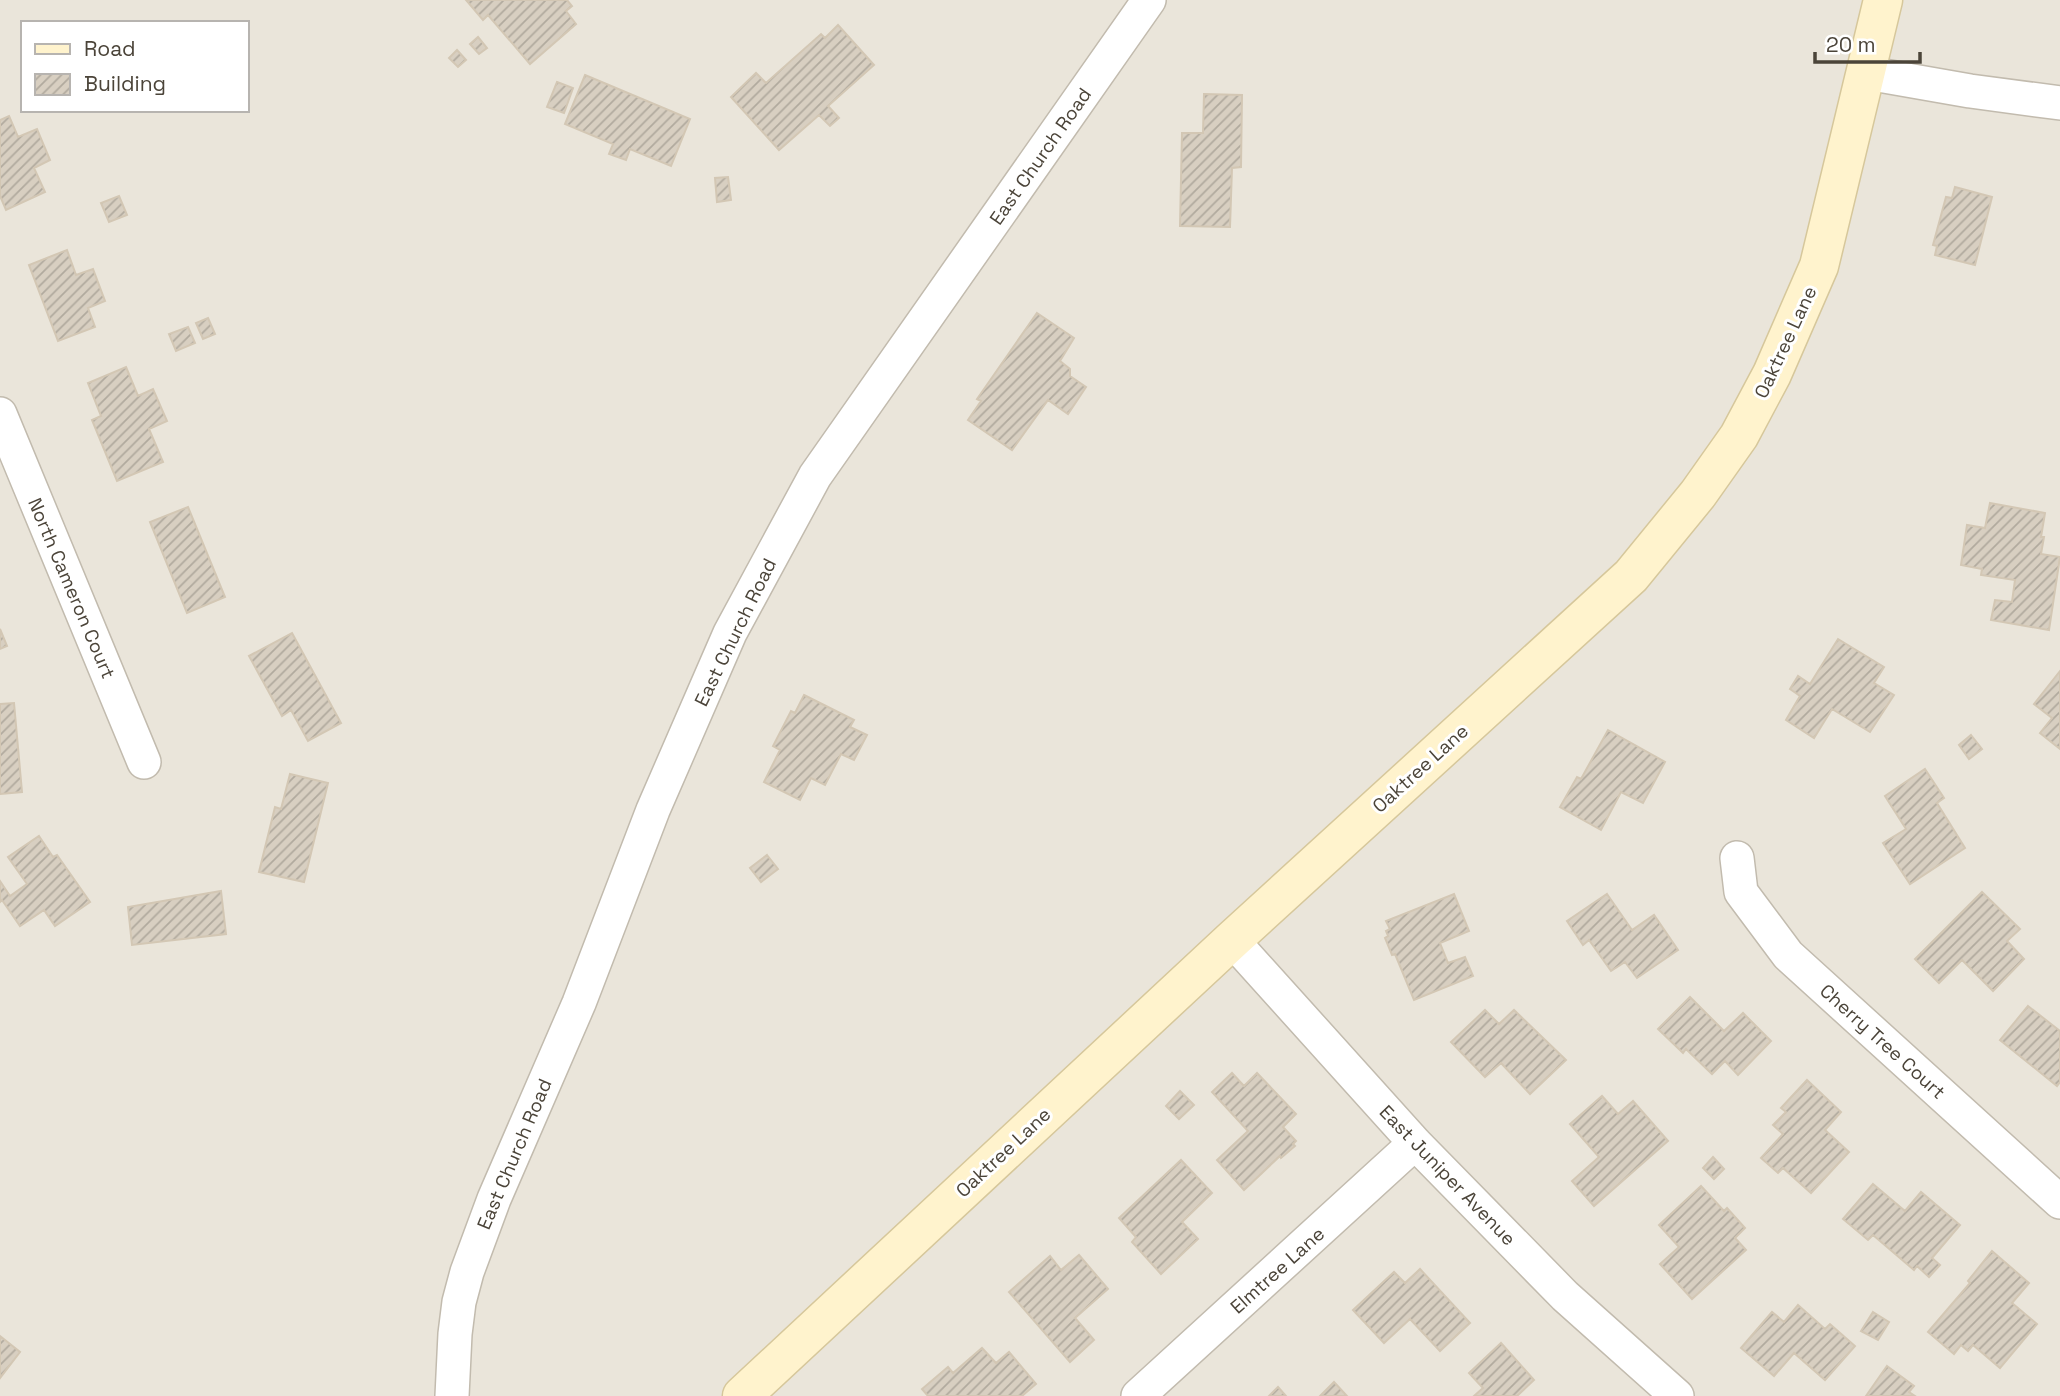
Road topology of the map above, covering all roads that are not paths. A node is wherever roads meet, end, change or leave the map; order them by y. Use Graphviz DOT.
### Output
graph roads {
  1 [pos="1149,0"];
  2 [pos="1883,0"];
  3 [pos="1867,73"];
  4 [pos="2060,103"];
  5 [pos="0,414"];
  6 [pos="144,762"];
  7 [pos="1737,858"];
  8 [pos="1232,940"];
  9 [pos="1415,1143"];
  10 [pos="2060,1202"];
  11 [pos="453,1390"];
  12 [pos="743,1396"];
  13 [pos="1138,1396"];
  14 [pos="1677,1396"];
  1 -- 11 [label="street, East Church Road"];
  2 -- 3 [label="street, Oaktree Lane"];
  3 -- 4 [label="street"];
  3 -- 8 [label="street, Oaktree Lane"];
  5 -- 6 [label="street, North Cameron Court"];
  7 -- 10 [label="street, Cherry Tree Court"];
  8 -- 9 [label="street, East Juniper Avenue"];
  8 -- 12 [label="street, Oaktree Lane"];
  9 -- 13 [label="street, Elmtree Lane"];
  9 -- 14 [label="street, East Juniper Avenue"];
}
